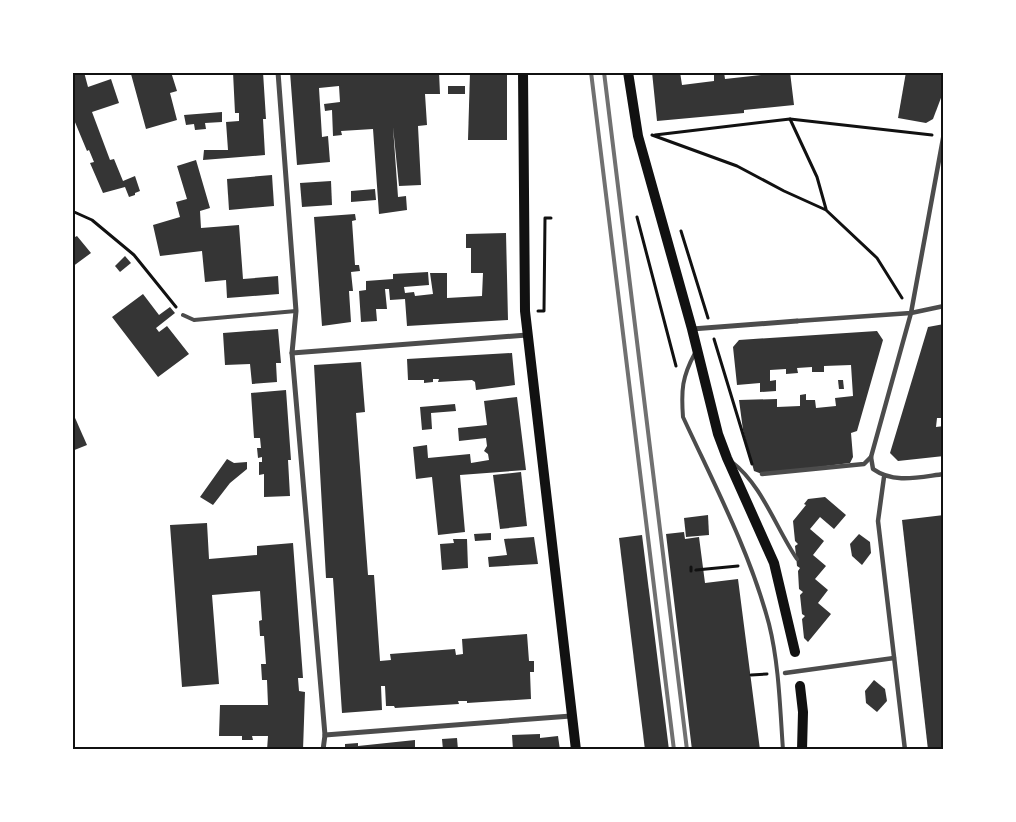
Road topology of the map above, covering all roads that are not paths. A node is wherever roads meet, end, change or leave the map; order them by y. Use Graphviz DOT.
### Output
graph roads {
  1 [pos="278,72"];
  2 [pos="524,72"];
  3 [pos="628,72"];
  4 [pos="943,134"];
  5 [pos="944,306"];
  6 [pos="296,310"];
  7 [pos="911,313"];
  8 [pos="183,315"];
  9 [pos="797,321"];
  10 [pos="692,329"];
  11 [pos="527,335"];
  12 [pos="696,351"];
  13 [pos="292,353"];
  14 [pos="871,457"];
  15 [pos="727,458"];
  16 [pos="762,474"];
  17 [pos="944,474"];
  18 [pos="884,477"];
  19 [pos="797,559"];
  20 [pos="795,652"];
  21 [pos="894,658"];
  22 [pos="785,673"];
  23 [pos="800,686"];
  24 [pos="571,716"];
  25 [pos="325,735"];
  26 [pos="323,750"];
  27 [pos="576,750"];
  28 [pos="783,750"];
  29 [pos="802,750"];
  30 [pos="905,750"];
  1 -- 6 [label="street"];
  2 -- 11 [label="main road"];
  3 -- 10 [label="main road"];
  4 -- 7 [label="street"];
  5 -- 7 [label="street"];
  6 -- 8 [label="lane"];
  6 -- 13 [label="street"];
  7 -- 9 [label="street"];
  7 -- 14 [label="street"];
  9 -- 10 [label="street"];
  10 -- 12 [label="main road"];
  11 -- 13 [label="street"];
  11 -- 24 [label="main road"];
  12 -- 15 [label="main road"];
  12 -- 28 [label="lane"];
  13 -- 25 [label="street"];
  14 -- 16 [label="street"];
  14 -- 18 [label="street"];
  15 -- 19 [label="lane"];
  15 -- 20 [label="main road"];
  17 -- 18 [label="street"];
  18 -- 21 [label="street"];
  21 -- 22 [label="street"];
  21 -- 30 [label="street"];
  23 -- 29 [label="main road"];
  24 -- 25 [label="street"];
  24 -- 27 [label="main road"];
  25 -- 26 [label="street"];
}
